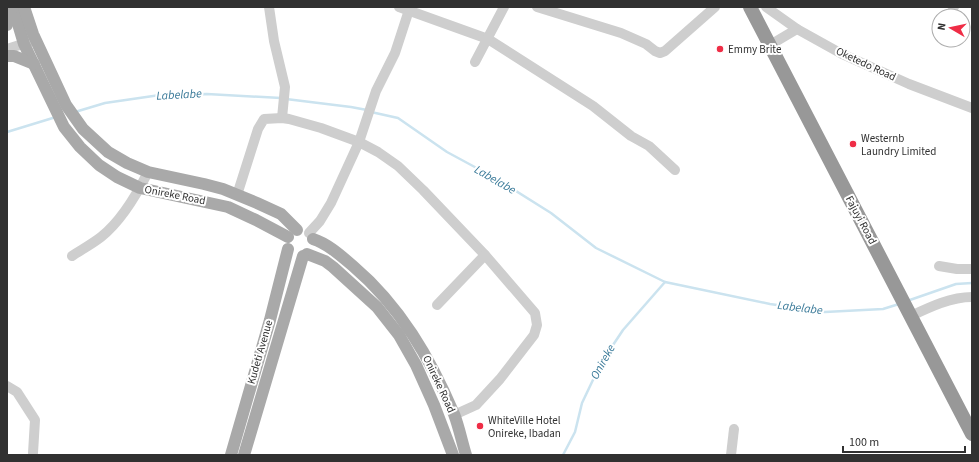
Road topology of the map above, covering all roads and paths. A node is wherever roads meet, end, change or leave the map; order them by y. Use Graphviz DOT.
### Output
graph roads {
  1 [pos="12,7"];
  2 [pos="24,7"];
  3 [pos="269,7"];
  4 [pos="399,7"];
  5 [pos="504,7"];
  6 [pos="537,7"];
  7 [pos="715,7"];
  8 [pos="750,7"];
  9 [pos="760,7"];
  10 [pos="766,7"];
  11 [pos="410,9"];
  12 [pos="7,25"];
  13 [pos="797,29"];
  14 [pos="488,38"];
  15 [pos="29,39"];
  16 [pos="7,42"];
  17 [pos="773,43"];
  18 [pos="7,49"];
  19 [pos="7,56"];
  20 [pos="475,62"];
  21 [pos="34,64"];
  22 [pos="61,108"];
  23 [pos="972,108"];
  24 [pos="282,118"];
  25 [pos="359,142"];
  26 [pos="675,170"];
  27 [pos="148,172"];
  28 [pos="140,188"];
  29 [pos="237,195"];
  30 [pos="299,237"];
  31 [pos="305,255"];
  32 [pos="485,255"];
  33 [pos="72,256"];
  34 [pos="939,266"];
  35 [pos="972,269"];
  36 [pos="972,297"];
  37 [pos="437,305"];
  38 [pos="914,310"];
  39 [pos="7,386"];
  40 [pos="972,413"];
  41 [pos="454,415"];
  42 [pos="734,429"];
  43 [pos="972,434"];
  44 [pos="32,454"];
  45 [pos="231,455"];
  46 [pos="244,455"];
  47 [pos="453,455"];
  48 [pos="466,455"];
  49 [pos="731,455"];
  1 -- 12 [label="main road"];
  1 -- 15 [label="main road, Onireke Road"];
  2 -- 15 [label="main road, Onireke Road"];
  3 -- 24 [label="street"];
  4 -- 11 [label="street"];
  5 -- 14 [label="street"];
  6 -- 7 [label="street"];
  8 -- 17 [label="highway, Fajuyi Road"];
  9 -- 17 [label="highway, Fajuyi Road"];
  10 -- 13 [label="street, Oketedo Road"];
  11 -- 14 [label="street"];
  11 -- 25 [label="street"];
  13 -- 17 [label="street"];
  13 -- 23 [label="street, Oketedo Road"];
  14 -- 20 [label="street"];
  14 -- 26 [label="street"];
  15 -- 16 [label="street"];
  15 -- 18 [label="street"];
  15 -- 21 [label="main road, Onireke Road"];
  15 -- 22 [label="main road, Onireke Road"];
  17 -- 38 [label="highway, Fajuyi Road"];
  19 -- 21 [label="main road"];
  21 -- 22 [label="main road, Onireke Road"];
  22 -- 27 [label="main road, Onireke Road"];
  22 -- 28 [label="main road, Onireke Road"];
  24 -- 25 [label="street"];
  24 -- 29 [label="street"];
  25 -- 30 [label="street"];
  25 -- 32 [label="street"];
  27 -- 28 [label="street"];
  27 -- 29 [label="main road, Onireke Road"];
  28 -- 30 [label="main road, Onireke Road"];
  28 -- 33 [label="street"];
  29 -- 30 [label="main road, Onireke Road"];
  30 -- 31 [label="main road, Kudeti Avenue"];
  30 -- 31 [label="main road, Onireke Road"];
  30 -- 41 [label="main road, Onireke Road"];
  30 -- 45 [label="main road, Kudeti Avenue"];
  31 -- 46 [label="main road, Kudeti Avenue"];
  31 -- 47 [label="main road, Onireke Road"];
  32 -- 37 [label="street"];
  32 -- 41 [label="street"];
  34 -- 35 [label="street"];
  36 -- 38 [label="street"];
  38 -- 40 [label="highway, Fajuyi Road"];
  38 -- 43 [label="highway, Fajuyi Road"];
  39 -- 44 [label="street"];
  41 -- 48 [label="main road, Onireke Road"];
  42 -- 49 [label="street"];
}
